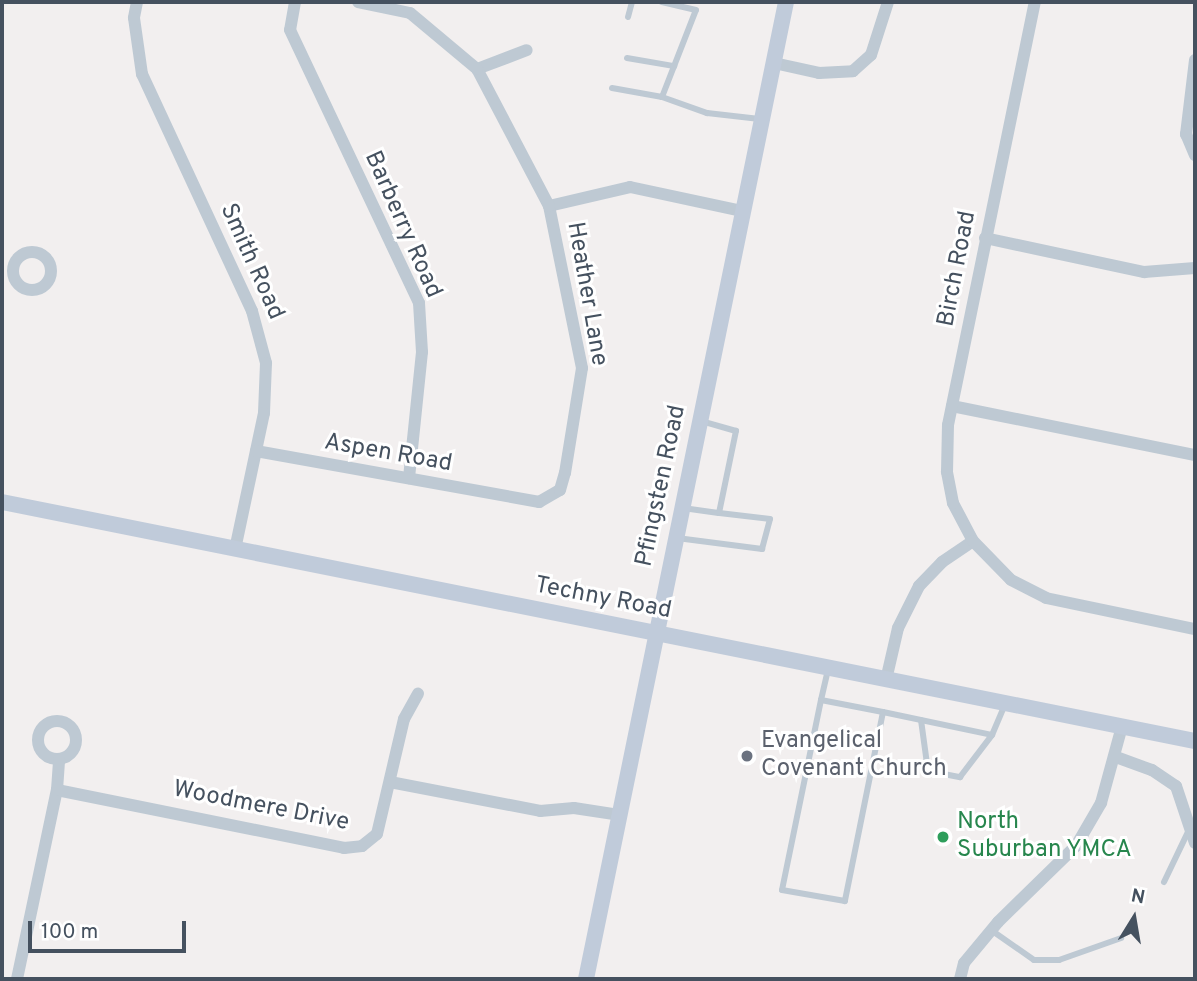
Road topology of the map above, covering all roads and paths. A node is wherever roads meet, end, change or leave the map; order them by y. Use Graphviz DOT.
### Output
graph roads {
  1 [pos="137,2"];
  2 [pos="295,2"];
  3 [pos="358,2"];
  4 [pos="632,2"];
  5 [pos="662,2"];
  6 [pos="786,2"];
  7 [pos="888,2"];
  8 [pos="1035,2"];
  9 [pos="628,17"];
  10 [pos="527,50"];
  11 [pos="627,58"];
  12 [pos="1195,60"];
  13 [pos="774,63"];
  14 [pos="674,66"];
  15 [pos="477,69"];
  16 [pos="612,88"];
  17 [pos="662,97"];
  18 [pos="762,119"];
  19 [pos="1195,155"];
  20 [pos="549,206"];
  21 [pos="742,211"];
  22 [pos="985,238"];
  23 [pos="1195,268"];
  24 [pos="952,406"];
  25 [pos="699,421"];
  26 [pos="256,451"];
  27 [pos="1195,455"];
  28 [pos="410,478"];
  29 [pos="512,497"];
  30 [pos="2,502"];
  31 [pos="681,508"];
  32 [pos="719,513"];
  33 [pos="675,538"];
  34 [pos="973,541"];
  35 [pos="235,549"];
  36 [pos="1195,629"];
  37 [pos="655,632"];
  38 [pos="828,669"];
  39 [pos="886,680"];
  40 [pos="418,694"];
  41 [pos="821,700"];
  42 [pos="1006,704"];
  43 [pos="883,712"];
  44 [pos="921,720"];
  45 [pos="1122,726"];
  46 [pos="992,735"];
  47 [pos="1195,741"];
  48 [pos="1116,757"];
  49 [pos="59,760"];
  50 [pos="390,782"];
  51 [pos="57,790"];
  52 [pos="1190,808"];
  53 [pos="620,815"];
  54 [pos="1192,838"];
  55 [pos="1164,882"];
  56 [pos="991,930"];
  57 [pos="1121,938"];
  58 [pos="17,979"];
  59 [pos="586,979"];
  60 [pos="960,979"];
  1 -- 26 [label="street, Smith Road"];
  2 -- 28 [label="street, Barberry Road"];
  3 -- 15 [label="street"];
  4 -- 9 [label="lane"];
  5 -- 14 [label="lane"];
  6 -- 13 [label="main road, Pfingsten Road"];
  7 -- 13 [label="street"];
  8 -- 22 [label="street, Birch Road"];
  10 -- 15 [label="street"];
  11 -- 14 [label="lane"];
  12 -- 19 [label="street"];
  13 -- 18 [label="main road, Pfingsten Road"];
  14 -- 17 [label="lane"];
  15 -- 20 [label="street, Heather Lane"];
  16 -- 17 [label="lane"];
  17 -- 18 [label="lane"];
  18 -- 21 [label="main road, Pfingsten Road"];
  20 -- 21 [label="street"];
  20 -- 29 [label="street, Heather Lane"];
  21 -- 25 [label="main road, Pfingsten Road"];
  22 -- 23 [label="street"];
  22 -- 24 [label="street, Birch Road"];
  24 -- 27 [label="street"];
  24 -- 34 [label="street, Birch Road"];
  25 -- 31 [label="main road, Pfingsten Road"];
  25 -- 32 [label="lane"];
  26 -- 28 [label="street, Aspen Road"];
  26 -- 35 [label="street, Smith Road"];
  28 -- 29 [label="street, Aspen Road"];
  30 -- 35 [label="main road, Techny Road"];
  31 -- 32 [label="lane"];
  31 -- 33 [label="main road, Pfingsten Road"];
  32 -- 33 [label="lane"];
  33 -- 37 [label="main road, Pfingsten Road"];
  34 -- 36 [label="street, Birch Road"];
  34 -- 39 [label="street"];
  35 -- 37 [label="main road, Techny Road"];
  37 -- 38 [label="main road, Techny Road"];
  37 -- 53 [label="main road, Pfingsten Road"];
  38 -- 39 [label="main road, Techny Road"];
  38 -- 41 [label="lane"];
  39 -- 42 [label="main road, Techny Road"];
  40 -- 50 [label="street"];
  41 -- 43 [label="lane"];
  41 -- 43 [label="lane"];
  42 -- 45 [label="main road, Techny Road"];
  42 -- 46 [label="lane"];
  43 -- 44 [label="lane"];
  44 -- 46 [label="lane"];
  44 -- 46 [label="lane"];
  45 -- 47 [label="main road, Techny Road"];
  45 -- 48 [label="street"];
  48 -- 52 [label="street"];
  48 -- 56 [label="street"];
  49 -- 51 [label="street"];
  50 -- 51 [label="street, Woodmere Drive"];
  50 -- 53 [label="street"];
  51 -- 58 [label="street"];
  52 -- 54 [label="street"];
  53 -- 59 [label="main road, Pfingsten Road"];
  54 -- 55 [label="lane"];
  56 -- 57 [label="lane"];
  56 -- 60 [label="street"];
}
